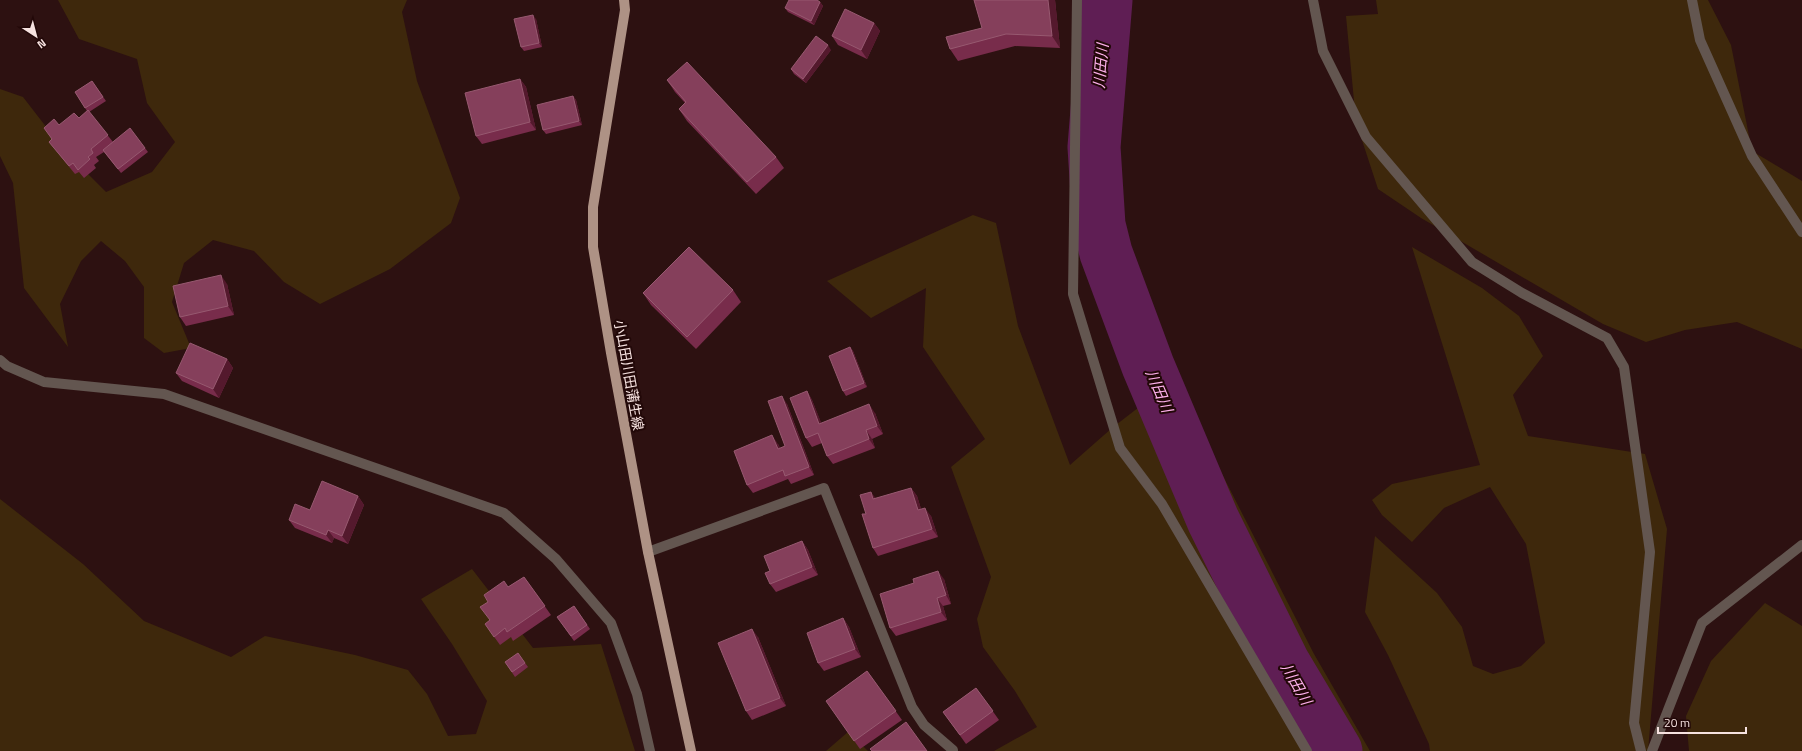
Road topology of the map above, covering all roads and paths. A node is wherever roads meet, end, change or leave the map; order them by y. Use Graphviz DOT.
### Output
graph roads {
  1 [pos="624,0"];
  2 [pos="1076,0"];
  3 [pos="1313,0"];
  4 [pos="1692,0"];
  5 [pos="1802,232"];
  6 [pos="0,360"];
  7 [pos="1802,545"];
  8 [pos="648,552"];
  9 [pos="953,750"];
  10 [pos="650,751"];
  11 [pos="690,751"];
  12 [pos="1307,751"];
  13 [pos="1641,751"];
  14 [pos="1652,751"];
  1 -- 8 [label="main road, 小山田川田蒲生線"];
  2 -- 12 [label="street"];
  3 -- 13 [label="street"];
  4 -- 5 [label="street"];
  6 -- 10 [label="street"];
  7 -- 14 [label="street"];
  8 -- 9 [label="street"];
  8 -- 11 [label="main road, 小山田川田蒲生線"];
}
